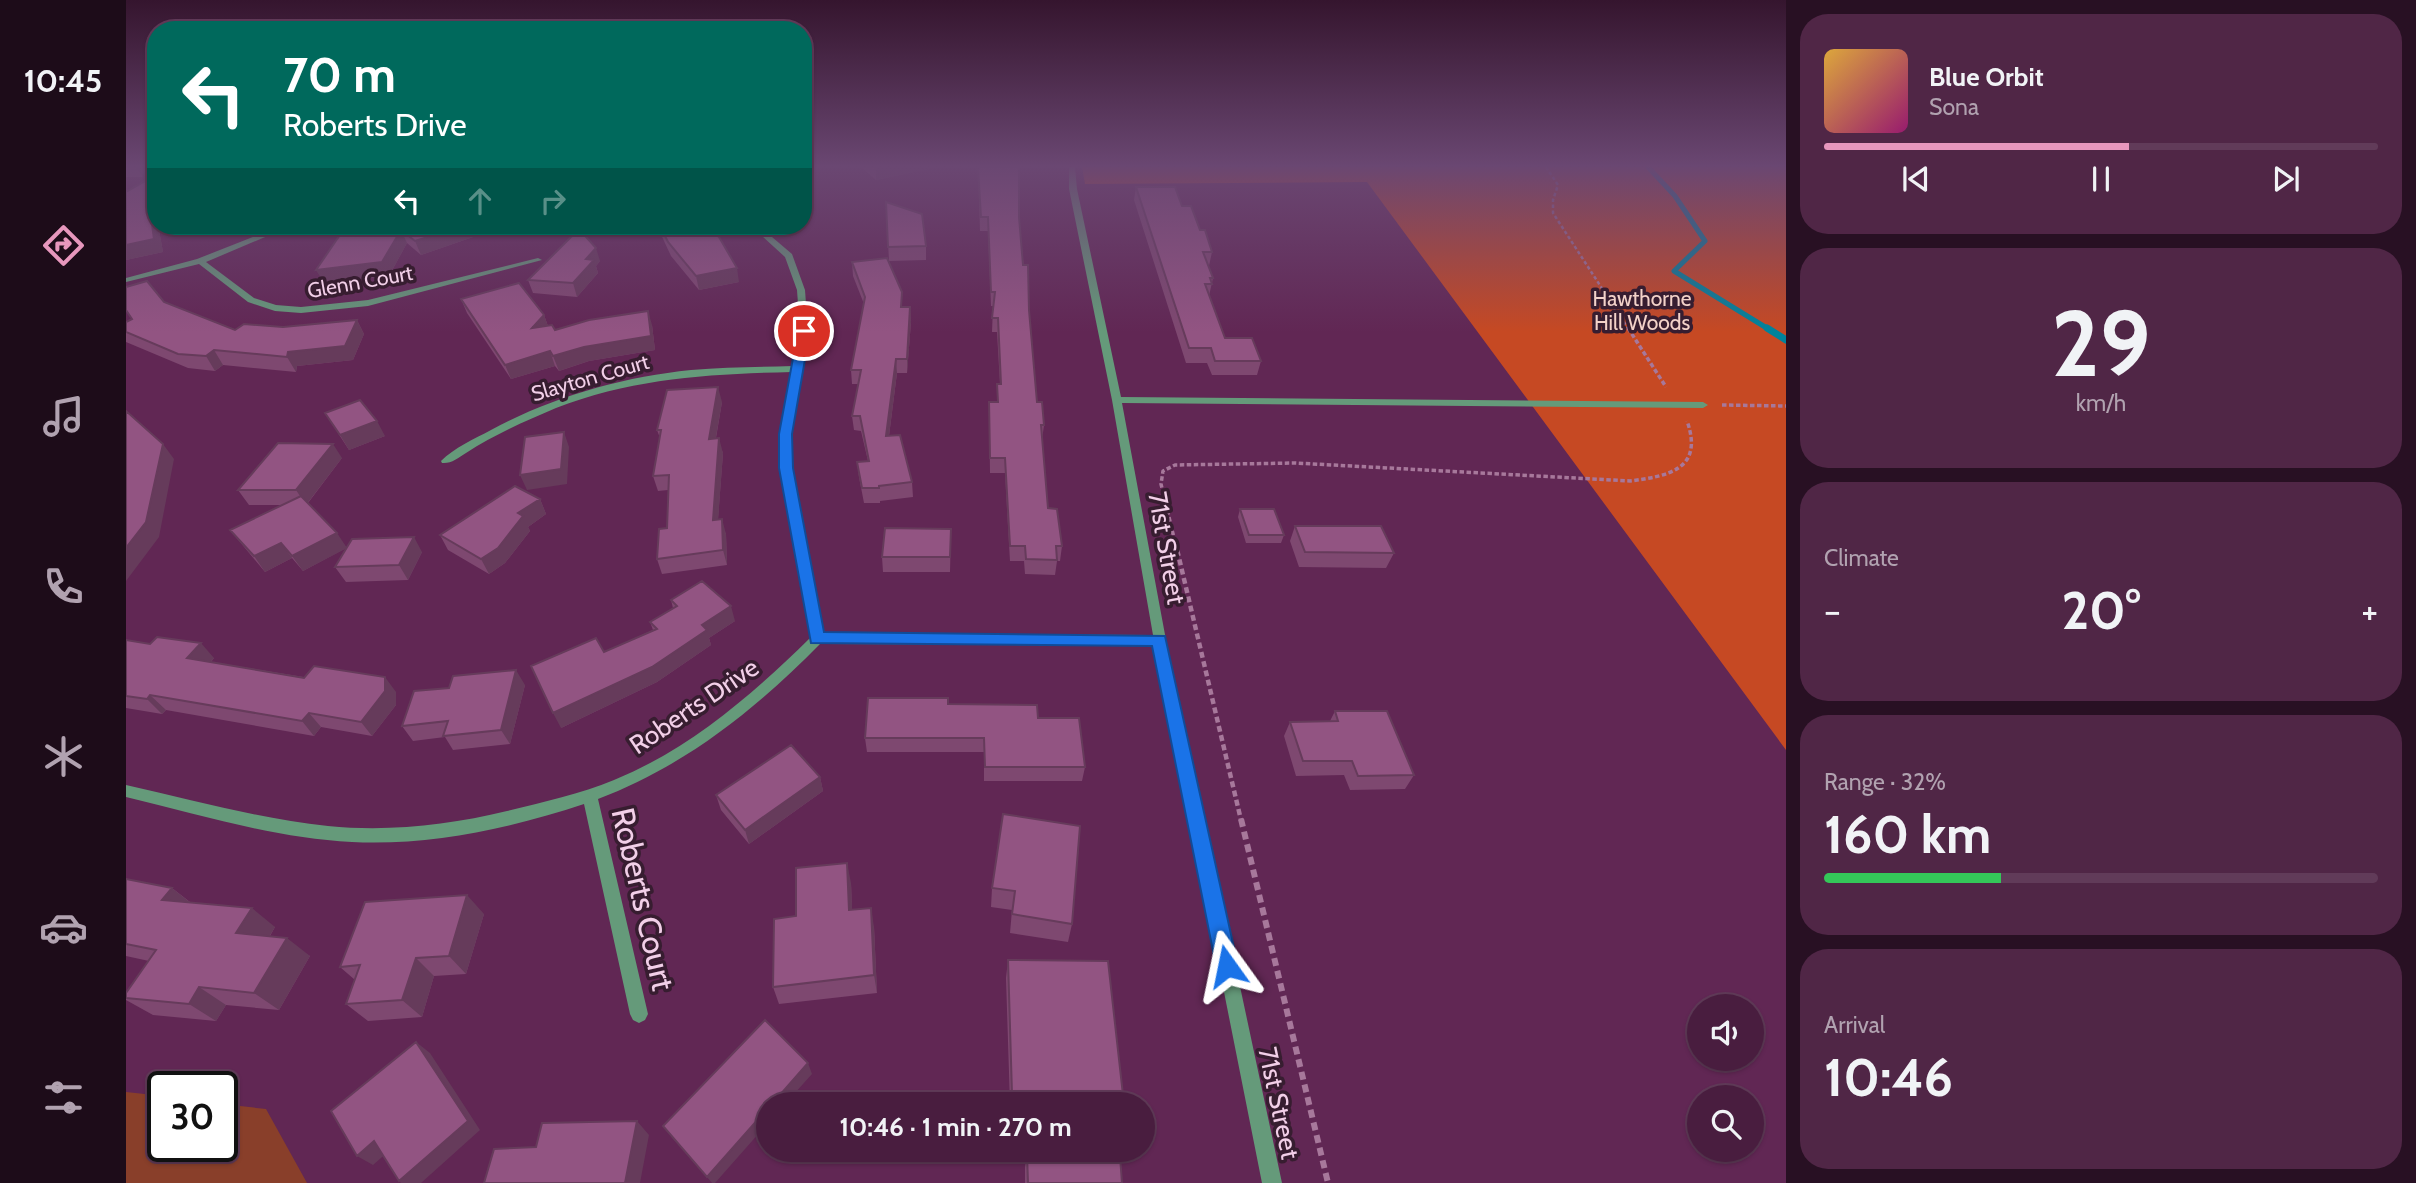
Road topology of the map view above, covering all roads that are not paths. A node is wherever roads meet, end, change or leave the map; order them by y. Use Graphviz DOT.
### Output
graph roads {
  1 [pos="1080,222"];
  2 [pos="265,235"];
  3 [pos="765,235"];
  4 [pos="538,260"];
  5 [pos="200,261"];
  6 [pos="126,279"];
  7 [pos="798,369"];
  8 [pos="1117,400"];
  9 [pos="1703,405"];
  10 [pos="446,461"];
  11 [pos="817,639"];
  12 [pos="1160,640"];
  13 [pos="126,791"];
  14 [pos="590,796"];
  15 [pos="639,1014"];
  16 [pos="1272,1183"];
  1 -- 8 [label="street, 71st Street"];
  2 -- 5 [label="street"];
  3 -- 7 [label="street"];
  4 -- 5 [label="street, Glenn Court"];
  5 -- 6 [label="street"];
  7 -- 10 [label="street, Slayton Court"];
  7 -- 11 [label="street"];
  8 -- 9 [label="street"];
  8 -- 12 [label="street, 71st Street"];
  11 -- 12 [label="street"];
  11 -- 14 [label="street, Roberts Drive"];
  12 -- 16 [label="street, 71st Street"];
  13 -- 14 [label="street, Roberts Drive"];
  14 -- 15 [label="street, Roberts Court"];
}
